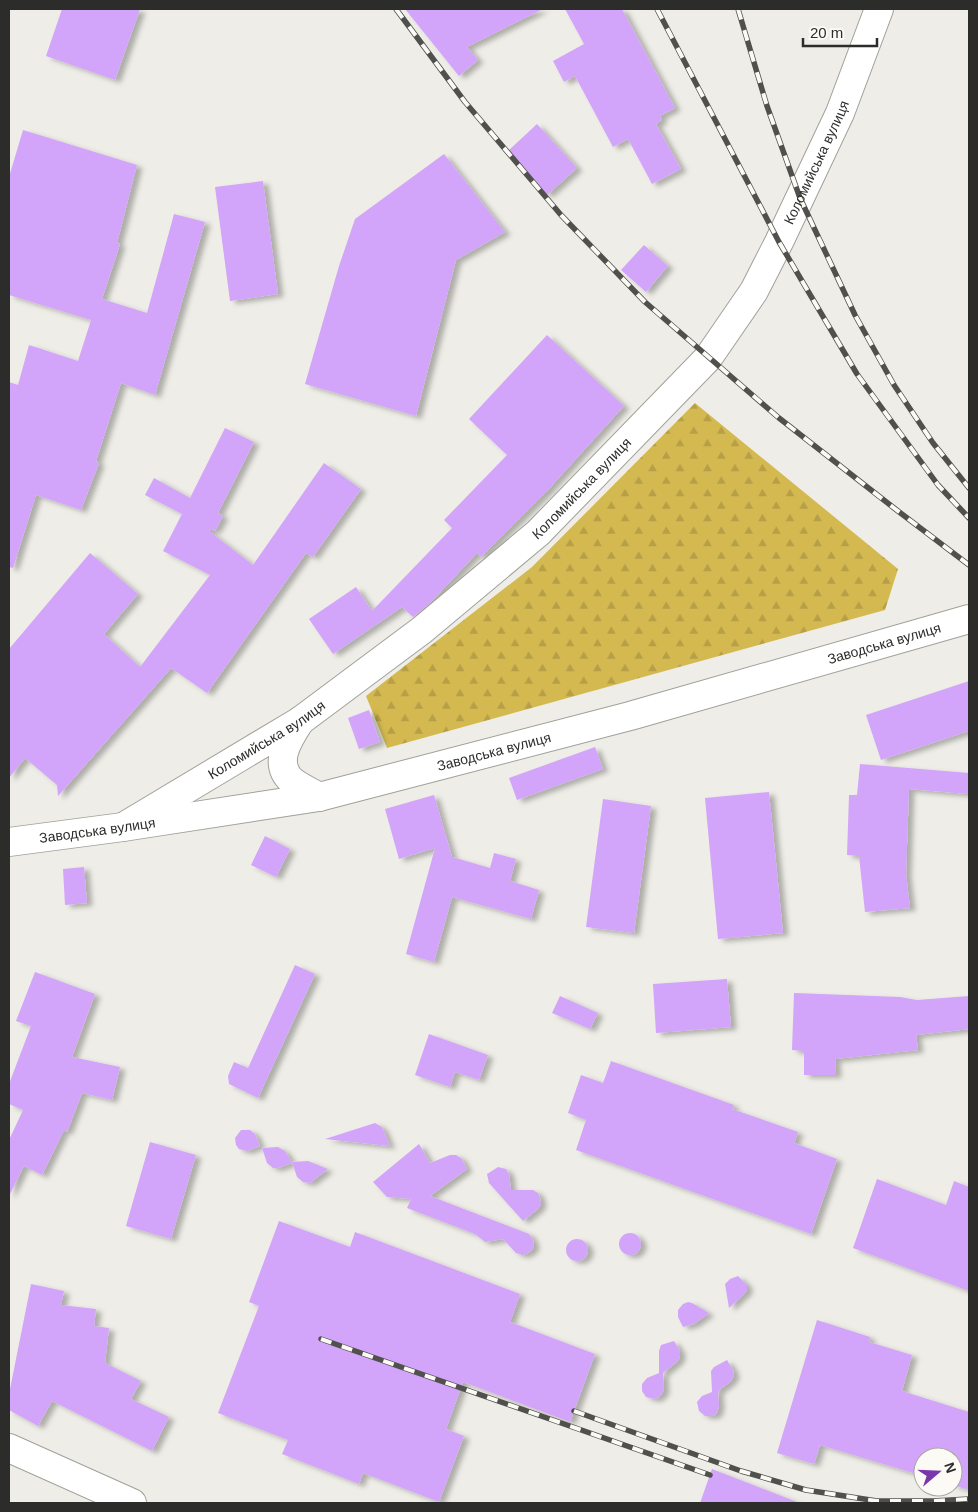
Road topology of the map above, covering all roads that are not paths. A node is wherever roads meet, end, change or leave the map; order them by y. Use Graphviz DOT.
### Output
graph roads {
  1 [pos="879,9"];
  2 [pos="969,619"];
  3 [pos="300,721"];
  4 [pos="319,796"];
  5 [pos="123,827"];
  6 [pos="9,842"];
  7 [pos="9,1448"];
  8 [pos="132,1503"];
  1 -- 3 [label="main road, Коломийська вулиця"];
  2 -- 4 [label="main road, Заводська вулиця"];
  3 -- 4 [label="main road"];
  3 -- 5 [label="main road, Коломийська вулиця"];
  4 -- 5 [label="main road, Заводська вулиця"];
  5 -- 6 [label="main road, Заводська вулиця"];
  7 -- 8 [label="main road"];
}
